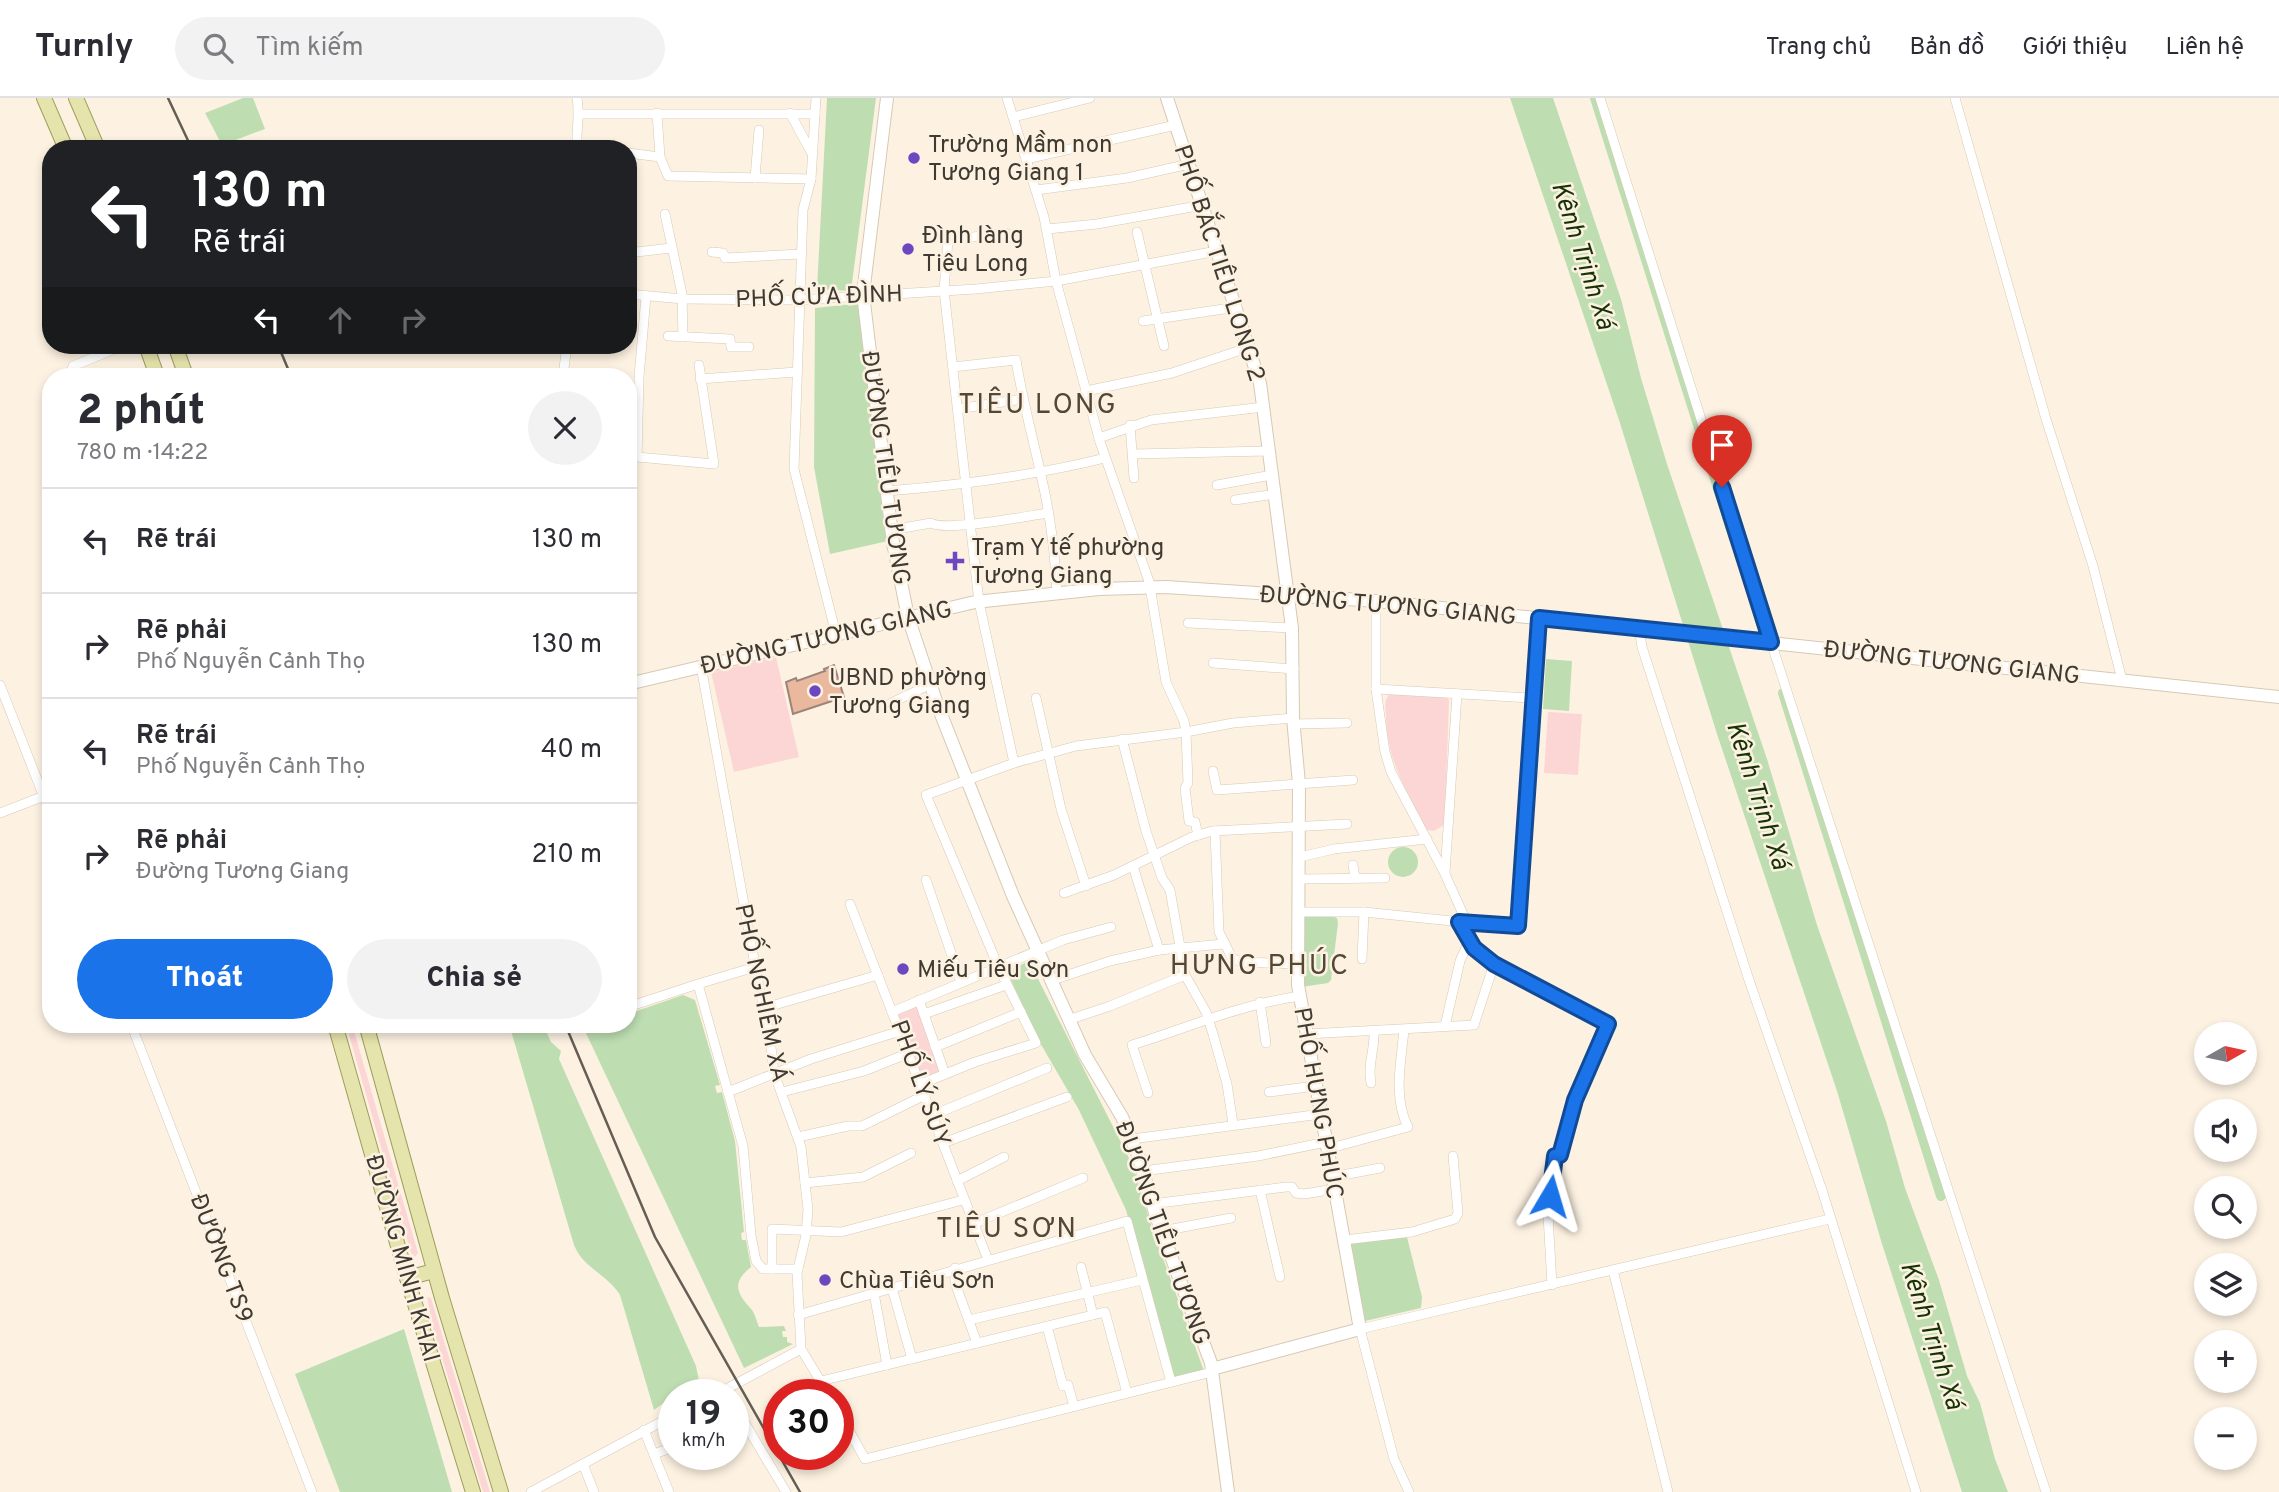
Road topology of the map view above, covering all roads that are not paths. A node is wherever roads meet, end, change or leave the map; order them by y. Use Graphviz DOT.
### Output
graph roads {
  1 [pos="44,98"];
  2 [pos="76,98"];
  3 [pos="577,98"];
  4 [pos="816,98"];
  5 [pos="887,98"];
  6 [pos="1007,98"];
  7 [pos="1090,98"];
  8 [pos="1167,98"];
  9 [pos="1600,98"];
  10 [pos="1955,98"];
  11 [pos="657,113"];
  12 [pos="790,113"];
  13 [pos="579,114"];
  14 [pos="815,114"];
  15 [pos="1013,117"];
  16 [pos="1176,125"];
  17 [pos="759,130"];
  18 [pos="62,140"];
  19 [pos="93,140"];
  20 [pos="576,140"];
  21 [pos="637,154"];
  22 [pos="812,154"];
  23 [pos="660,158"];
  24 [pos="1026,159"];
  25 [pos="1189,164"];
  26 [pos="755,178"];
  27 [pos="811,179"];
  28 [pos="1036,190"];
  29 [pos="1203,205"];
  30 [pos="665,215"];
  31 [pos="1046,229"];
  32 [pos="1138,232"];
  33 [pos="1006,233"];
  34 [pos="671,248"];
  35 [pos="1217,251"];
  36 [pos="637,252"];
  37 [pos="712,252"];
  38 [pos="801,254"];
  39 [pos="1144,266"];
  40 [pos="1056,281"];
  41 [pos="944,290"];
  42 [pos="863,294"];
  43 [pos="637,295"];
  44 [pos="646,296"];
  45 [pos="683,299"];
  46 [pos="799,300"];
  47 [pos="1237,307"];
  48 [pos="1156,319"];
  49 [pos="1143,320"];
  50 [pos="668,336"];
  51 [pos="683,337"];
  52 [pos="1164,346"];
  53 [pos="749,347"];
  54 [pos="1251,347"];
  55 [pos="102,354"];
  56 [pos="699,365"];
  57 [pos="953,367"];
  58 [pos="72,368"];
  59 [pos="796,372"];
  60 [pos="637,376"];
  61 [pos="700,379"];
  62 [pos="1086,391"];
  63 [pos="1022,398"];
  64 [pos="1264,407"];
  65 [pos="958,409"];
  66 [pos="1130,425"];
  67 [pos="1098,438"];
  68 [pos="1268,451"];
  69 [pos="1133,454"];
  70 [pos="637,457"];
  71 [pos="1105,458"];
  72 [pos="1041,472"];
  73 [pos="1272,475"];
  74 [pos="1134,478"];
  75 [pos="967,484"];
  76 [pos="1217,485"];
  77 [pos="887,491"];
  78 [pos="1275,494"];
  79 [pos="1235,500"];
  80 [pos="1048,513"];
  81 [pos="971,524"];
  82 [pos="892,530"];
  83 [pos="1150,587"];
  84 [pos="1057,594"];
  85 [pos="1289,596"];
  86 [pos="1376,601"];
  87 [pos="979,602"];
  88 [pos="908,617"];
  89 [pos="1539,618"];
  90 [pos="1188,623"];
  91 [pos="1292,628"];
  92 [pos="1639,628"];
  93 [pos="836,634"];
  94 [pos="1771,642"];
  95 [pos="1213,663"];
  96 [pos="701,666"];
  97 [pos="1294,669"];
  98 [pos="2122,680"];
  99 [pos="637,682"];
  100 [pos="931,684"];
  101 [pos="0,685"];
  102 [pos="1376,689"];
  103 [pos="1457,694"];
  104 [pos="2279,697"];
  105 [pos="1036,698"];
  106 [pos="1532,698"];
  107 [pos="891,703"];
  108 [pos="1294,721"];
  109 [pos="1346,723"];
  110 [pos="1185,732"];
  111 [pos="1122,740"];
  112 [pos="1047,753"];
  113 [pos="1014,763"];
  114 [pos="1213,771"];
  115 [pos="967,780"];
  116 [pos="1353,780"];
  117 [pos="1299,784"];
  118 [pos="42,791"];
  119 [pos="42,797"];
  120 [pos="0,813"];
  121 [pos="1347,824"];
  122 [pos="1299,826"];
  123 [pos="1215,831"];
  124 [pos="1198,835"];
  125 [pos="1427,839"];
  126 [pos="1154,856"];
  127 [pos="1300,857"];
  128 [pos="1353,865"];
  129 [pos="1133,866"];
  130 [pos="1445,874"];
  131 [pos="1354,878"];
  132 [pos="1385,878"];
  133 [pos="1300,879"];
  134 [pos="926,880"];
  135 [pos="1086,886"];
  136 [pos="1064,892"];
  137 [pos="850,904"];
  138 [pos="1300,912"];
  139 [pos="1364,912"];
  140 [pos="1463,922"];
  141 [pos="1111,927"];
  142 [pos="1469,941"];
  143 [pos="1223,944"];
  144 [pos="1179,948"];
  145 [pos="1159,950"];
  146 [pos="1037,953"];
  147 [pos="1362,959"];
  148 [pos="1296,964"];
  149 [pos="1494,964"];
  150 [pos="998,966"];
  151 [pos="755,967"];
  152 [pos="878,975"];
  153 [pos="1185,975"];
  154 [pos="1051,981"];
  155 [pos="961,982"];
  156 [pos="698,984"];
  157 [pos="1006,985"];
  158 [pos="1300,996"];
  159 [pos="919,1000"];
  160 [pos="1260,1002"];
  161 [pos="637,1004"];
  162 [pos="764,1008"];
  163 [pos="892,1012"];
  164 [pos="1021,1012"];
  165 [pos="924,1014"];
  166 [pos="1208,1017"];
  167 [pos="1068,1020"];
  168 [pos="1445,1026"];
  169 [pos="1404,1030"];
  170 [pos="900,1031"];
  171 [pos="1374,1031"];
  172 [pos="134,1033"];
  173 [pos="338,1033"];
  174 [pos="368,1033"];
  175 [pos="1307,1034"];
  176 [pos="1266,1043"];
  177 [pos="936,1047"];
  178 [pos="909,1053"];
  179 [pos="1047,1068"];
  180 [pos="774,1073"];
  181 [pos="945,1074"];
  182 [pos="1371,1083"];
  183 [pos="921,1084"];
  184 [pos="1315,1086"];
  185 [pos="728,1092"];
  186 [pos="782,1092"];
  187 [pos="1269,1092"];
  188 [pos="1148,1093"];
  189 [pos="925,1095"];
  190 [pos="1067,1097"];
  191 [pos="1321,1114"];
  192 [pos="933,1115"];
  193 [pos="1233,1124"];
  194 [pos="798,1137"];
  195 [pos="1132,1139"];
  196 [pos="943,1143"];
  197 [pos="1327,1146"];
  198 [pos="911,1153"];
  199 [pos="1452,1156"];
  200 [pos="1004,1157"];
  201 [pos="1380,1168"];
  202 [pos="1143,1171"];
  203 [pos="1083,1178"];
  204 [pos="957,1181"];
  205 [pos="806,1183"];
  206 [pos="1334,1183"];
  207 [pos="1260,1190"];
  208 [pos="963,1200"];
  209 [pos="1152,1204"];
  210 [pos="1231,1218"];
  211 [pos="1830,1219"];
  212 [pos="973,1224"];
  213 [pos="806,1230"];
  214 [pos="1161,1231"];
  215 [pos="1344,1240"];
  216 [pos="988,1260"];
  217 [pos="1081,1266"];
  218 [pos="955,1268"];
  219 [pos="772,1269"];
  220 [pos="798,1269"];
  221 [pos="1613,1270"];
  222 [pos="434,1271"];
  223 [pos="1280,1277"];
  224 [pos="407,1278"];
  225 [pos="1142,1280"];
  226 [pos="1552,1285"];
  227 [pos="892,1288"];
  228 [pos="874,1293"];
  229 [pos="1088,1293"];
  230 [pos="798,1315"];
  231 [pos="1093,1315"];
  232 [pos="970,1320"];
  233 [pos="1047,1326"];
  234 [pos="1360,1329"];
  235 [pos="977,1343"];
  236 [pos="801,1349"];
  237 [pos="912,1359"];
  238 [pos="887,1365"];
  239 [pos="1212,1370"];
  240 [pos="745,1379"];
  241 [pos="820,1379"];
  242 [pos="829,1379"];
  243 [pos="1171,1382"];
  244 [pos="1127,1393"];
  245 [pos="1074,1406"];
  246 [pos="658,1423"];
  247 [pos="644,1430"];
  248 [pos="749,1430"];
  249 [pos="854,1438"];
  250 [pos="658,1453"];
  251 [pos="654,1454"];
  252 [pos="583,1464"];
  253 [pos="784,1491"];
  254 [pos="312,1492"];
  255 [pos="473,1492"];
  256 [pos="501,1492"];
  257 [pos="531,1492"];
  258 [pos="594,1492"];
  259 [pos="669,1492"];
  260 [pos="1228,1492"];
  261 [pos="1409,1492"];
  262 [pos="1668,1492"];
  263 [pos="1916,1492"];
  264 [pos="2046,1492"];
  1 -- 18 [label="main road"];
  2 -- 19 [label="main road"];
  3 -- 13 [label="street"];
  4 -- 14 [label="street"];
  5 -- 42 [label="street, ĐƯỜNG TIÊU TƯƠNG"];
  6 -- 15 [label="street"];
  7 -- 15 [label="street"];
  8 -- 16 [label="street, PHỐ BẮC TIÊU LONG 2"];
  9 -- 94 [label="street"];
  10 -- 98 [label="street"];
  11 -- 12 [label="street"];
  11 -- 13 [label="street"];
  11 -- 23 [label="street"];
  12 -- 14 [label="street"];
  12 -- 22 [label="street"];
  13 -- 20 [label="street"];
  14 -- 22 [label="street"];
  15 -- 24 [label="street"];
  16 -- 24 [label="street"];
  16 -- 25 [label="street, PHỐ BẮC TIÊU LONG 2"];
  17 -- 26 [label="street"];
  21 -- 23 [label="street"];
  22 -- 27 [label="street"];
  23 -- 26 [label="street"];
  24 -- 28 [label="street"];
  25 -- 28 [label="street"];
  25 -- 29 [label="street, PHỐ BẮC TIÊU LONG 2"];
  26 -- 27 [label="street"];
  27 -- 38 [label="street"];
  28 -- 31 [label="street"];
  29 -- 31 [label="street"];
  29 -- 35 [label="street, PHỐ BẮC TIÊU LONG 2"];
  30 -- 34 [label="street"];
  31 -- 40 [label="street"];
  32 -- 39 [label="street"];
  33 -- 41 [label="street"];
  34 -- 36 [label="street"];
  34 -- 45 [label="street"];
  35 -- 39 [label="street, PHỐ CỬA ĐÌNH"];
  35 -- 47 [label="street, PHỐ BẮC TIÊU LONG 2"];
  37 -- 38 [label="street"];
  38 -- 46 [label="street"];
  39 -- 40 [label="street, PHỐ CỬA ĐÌNH"];
  39 -- 48 [label="street"];
  40 -- 41 [label="street, PHỐ CỬA ĐÌNH"];
  40 -- 62 [label="street"];
  41 -- 42 [label="street, PHỐ CỬA ĐÌNH"];
  41 -- 57 [label="street"];
  42 -- 46 [label="street, PHỐ CỬA ĐÌNH"];
  42 -- 77 [label="street, ĐƯỜNG TIÊU TƯƠNG"];
  43 -- 44 [label="street, PHỐ CỬA ĐÌNH"];
  44 -- 45 [label="street, PHỐ CỬA ĐÌNH"];
  44 -- 60 [label="street"];
  45 -- 46 [label="street, PHỐ CỬA ĐÌNH"];
  45 -- 51 [label="street"];
  46 -- 59 [label="street"];
  47 -- 48 [label="street"];
  47 -- 54 [label="street, PHỐ BẮC TIÊU LONG 2"];
  48 -- 49 [label="street"];
  48 -- 52 [label="street"];
  50 -- 51 [label="street"];
  51 -- 53 [label="street"];
  54 -- 62 [label="street"];
  54 -- 64 [label="street, PHỐ BẮC TIÊU LONG 2"];
  55 -- 58 [label="street"];
  56 -- 61 [label="street"];
  57 -- 63 [label="street"];
  57 -- 65 [label="street"];
  59 -- 61 [label="street"];
  59 -- 93 [label="street"];
  61 -- 70 [label="street"];
  62 -- 67 [label="street"];
  63 -- 65 [label="street"];
  63 -- 72 [label="street"];
  64 -- 66 [label="street"];
  64 -- 68 [label="street, PHỐ BẮC TIÊU LONG 2"];
  65 -- 75 [label="street"];
  66 -- 67 [label="street"];
  66 -- 69 [label="street"];
  67 -- 71 [label="street"];
  68 -- 69 [label="street"];
  68 -- 73 [label="street, PHỐ BẮC TIÊU LONG 2"];
  69 -- 74 [label="street"];
  71 -- 72 [label="street"];
  71 -- 83 [label="street"];
  72 -- 75 [label="street"];
  72 -- 80 [label="street"];
  73 -- 76 [label="street"];
  73 -- 78 [label="street, PHỐ BẮC TIÊU LONG 2"];
  75 -- 77 [label="street"];
  75 -- 81 [label="street"];
  77 -- 82 [label="street, ĐƯỜNG TIÊU TƯƠNG"];
  78 -- 79 [label="street"];
  78 -- 85 [label="street, PHỐ BẮC TIÊU LONG 2"];
  80 -- 81 [label="street"];
  80 -- 84 [label="street"];
  81 -- 82 [label="street"];
  81 -- 87 [label="street"];
  82 -- 88 [label="street, ĐƯỜNG TIÊU TƯƠNG"];
  83 -- 84 [label="street, ĐƯỜNG TƯƠNG GIANG"];
  83 -- 85 [label="street, ĐƯỜNG TƯƠNG GIANG"];
  83 -- 110 [label="street"];
  84 -- 87 [label="street, ĐƯỜNG TƯƠNG GIANG"];
  85 -- 86 [label="street, ĐƯỜNG TƯƠNG GIANG"];
  85 -- 91 [label="street, PHỐ HƯNG PHÚC"];
  86 -- 89 [label="street, ĐƯỜNG TƯƠNG GIANG"];
  86 -- 102 [label="street"];
  87 -- 88 [label="street, ĐƯỜNG TƯƠNG GIANG"];
  87 -- 113 [label="street"];
  88 -- 93 [label="street, ĐƯỜNG TƯƠNG GIANG"];
  88 -- 100 [label="street, ĐƯỜNG TIÊU TƯƠNG"];
  89 -- 92 [label="street, ĐƯỜNG TƯƠNG GIANG"];
  89 -- 106 [label="street"];
  90 -- 91 [label="street"];
  91 -- 97 [label="street, PHỐ HƯNG PHÚC"];
  92 -- 94 [label="street, ĐƯỜNG TƯƠNG GIANG"];
  92 -- 211 [label="street"];
  93 -- 96 [label="street, ĐƯỜNG TƯƠNG GIANG"];
  94 -- 98 [label="street, ĐƯỜNG TƯƠNG GIANG"];
  94 -- 264 [label="street"];
  95 -- 97 [label="street"];
  96 -- 99 [label="street, ĐƯỜNG TƯƠNG GIANG"];
  96 -- 151 [label="street, PHỐ NGHIÊM XÁ"];
  97 -- 108 [label="street, PHỐ HƯNG PHÚC"];
  98 -- 104 [label="street, ĐƯỜNG TƯƠNG GIANG"];
  100 -- 107 [label="street"];
  100 -- 115 [label="street, ĐƯỜNG TIÊU TƯƠNG"];
  101 -- 118 [label="street"];
  102 -- 103 [label="street"];
  102 -- 125 [label="street"];
  103 -- 106 [label="street"];
  103 -- 130 [label="street"];
  105 -- 112 [label="street"];
  106 -- 140 [label="street"];
  108 -- 109 [label="street"];
  108 -- 110 [label="street"];
  108 -- 117 [label="street, PHỐ HƯNG PHÚC"];
  110 -- 111 [label="street"];
  110 -- 124 [label="street"];
  111 -- 112 [label="street"];
  111 -- 126 [label="street"];
  112 -- 113 [label="street"];
  112 -- 135 [label="street"];
  113 -- 115 [label="street"];
  114 -- 117 [label="street"];
  115 -- 146 [label="street, ĐƯỜNG TIÊU TƯƠNG"];
  115 -- 150 [label="street"];
  116 -- 117 [label="street"];
  117 -- 122 [label="street, PHỐ HƯNG PHÚC"];
  119 -- 120 [label="street"];
  121 -- 122 [label="street"];
  122 -- 123 [label="street"];
  122 -- 127 [label="street, PHỐ HƯNG PHÚC"];
  123 -- 124 [label="street"];
  123 -- 143 [label="street"];
  124 -- 126 [label="street"];
  125 -- 127 [label="street"];
  125 -- 130 [label="street"];
  126 -- 129 [label="street"];
  126 -- 144 [label="street"];
  127 -- 133 [label="street, PHỐ HƯNG PHÚC"];
  128 -- 131 [label="street"];
  129 -- 135 [label="street"];
  129 -- 145 [label="street"];
  130 -- 140 [label="street"];
  131 -- 132 [label="street"];
  131 -- 133 [label="street"];
  133 -- 138 [label="street, PHỐ HƯNG PHÚC"];
  134 -- 155 [label="street"];
  135 -- 136 [label="street"];
  137 -- 152 [label="street"];
  138 -- 139 [label="street"];
  138 -- 148 [label="street, PHỐ HƯNG PHÚC"];
  139 -- 140 [label="street"];
  139 -- 147 [label="street"];
  140 -- 142 [label="street"];
  141 -- 146 [label="street, PHỐ LÝ SÚY"];
  142 -- 149 [label="street"];
  142 -- 168 [label="street"];
  143 -- 144 [label="street"];
  143 -- 148 [label="street"];
  144 -- 145 [label="street"];
  144 -- 153 [label="street"];
  145 -- 154 [label="street"];
  146 -- 150 [label="street, PHỐ LÝ SÚY"];
  146 -- 154 [label="street, ĐƯỜNG TIÊU TƯƠNG"];
  148 -- 158 [label="street, PHỐ HƯNG PHÚC"];
  149 -- 168 [label="street"];
  149 -- 226 [label="street"];
  150 -- 155 [label="street, PHỐ LÝ SÚY"];
  150 -- 157 [label="street"];
  151 -- 156 [label="street"];
  151 -- 162 [label="street, PHỐ NGHIÊM XÁ"];
  152 -- 162 [label="street"];
  152 -- 163 [label="street"];
  153 -- 166 [label="street"];
  153 -- 167 [label="street"];
  154 -- 167 [label="street, ĐƯỜNG TIÊU TƯƠNG"];
  155 -- 159 [label="street, PHỐ LÝ SÚY"];
  156 -- 161 [label="street"];
  156 -- 185 [label="street"];
  157 -- 164 [label="street"];
  157 -- 165 [label="street"];
  158 -- 160 [label="street"];
  158 -- 175 [label="street, PHỐ HƯNG PHÚC"];
  159 -- 163 [label="street, PHỐ LÝ SÚY"];
  159 -- 165 [label="street"];
  160 -- 166 [label="street"];
  160 -- 176 [label="street"];
  162 -- 180 [label="street, PHỐ NGHIÊM XÁ"];
  163 -- 170 [label="street, PHỐ LÝ SÚY"];
  164 -- 177 [label="street"];
  164 -- 181 [label="street"];
  165 -- 177 [label="street"];
  166 -- 188 [label="street"];
  166 -- 193 [label="street"];
  167 -- 195 [label="street, ĐƯỜNG TIÊU TƯƠNG"];
  168 -- 169 [label="street"];
  169 -- 171 [label="street"];
  169 -- 197 [label="street"];
  170 -- 178 [label="street, PHỐ LÝ SÚY"];
  170 -- 180 [label="street"];
  171 -- 175 [label="street"];
  171 -- 182 [label="street"];
  172 -- 254 [label="street, ĐƯỜNG TS9"];
  173 -- 224 [label="main road, ĐƯỜNG MINH KHAI"];
  174 -- 222 [label="main road, ĐƯỜNG MINH KHAI"];
  175 -- 184 [label="street, PHỐ HƯNG PHÚC"];
  177 -- 181 [label="street"];
  178 -- 183 [label="street, PHỐ LÝ SÚY"];
  178 -- 186 [label="street"];
  179 -- 192 [label="street"];
  180 -- 185 [label="street"];
  180 -- 186 [label="street, PHỐ NGHIÊM XÁ"];
  181 -- 183 [label="street"];
  183 -- 189 [label="street, PHỐ LÝ SÚY"];
  184 -- 187 [label="street"];
  184 -- 191 [label="street, PHỐ HƯNG PHÚC"];
  185 -- 219 [label="street"];
  186 -- 194 [label="street, PHỐ NGHIÊM XÁ"];
  189 -- 192 [label="street, PHỐ LÝ SÚY"];
  189 -- 194 [label="street"];
  190 -- 196 [label="street"];
  191 -- 193 [label="street"];
  191 -- 197 [label="street, PHỐ HƯNG PHÚC"];
  192 -- 196 [label="street, PHỐ LÝ SÚY"];
  193 -- 195 [label="street"];
  194 -- 205 [label="street, PHỐ NGHIÊM XÁ"];
  195 -- 202 [label="street, ĐƯỜNG TIÊU TƯƠNG"];
  196 -- 204 [label="street, PHỐ LÝ SÚY"];
  197 -- 202 [label="street"];
  197 -- 206 [label="street, PHỐ HƯNG PHÚC"];
  198 -- 205 [label="street"];
  199 -- 215 [label="street"];
  200 -- 204 [label="street"];
  201 -- 206 [label="street"];
  202 -- 209 [label="street, ĐƯỜNG TIÊU TƯƠNG"];
  203 -- 212 [label="street"];
  204 -- 208 [label="street, PHỐ LÝ SÚY"];
  205 -- 213 [label="street, PHỐ NGHIÊM XÁ"];
  206 -- 207 [label="street"];
  206 -- 215 [label="street, PHỐ HƯNG PHÚC"];
  207 -- 209 [label="street"];
  207 -- 223 [label="street"];
  208 -- 212 [label="street, PHỐ LÝ SÚY"];
  208 -- 213 [label="street"];
  209 -- 214 [label="street, ĐƯỜNG TIÊU TƯƠNG"];
  210 -- 214 [label="street"];
  211 -- 221 [label="street"];
  211 -- 263 [label="street"];
  212 -- 216 [label="street, PHỐ LÝ SÚY"];
  213 -- 219 [label="street"];
  213 -- 220 [label="street, PHỐ NGHIÊM XÁ"];
  214 -- 239 [label="street, ĐƯỜNG TIÊU TƯƠNG"];
  215 -- 234 [label="street, PHỐ HƯNG PHÚC"];
  216 -- 218 [label="street"];
  216 -- 225 [label="street"];
  217 -- 229 [label="street"];
  218 -- 227 [label="street"];
  218 -- 232 [label="street"];
  219 -- 220 [label="street"];
  220 -- 230 [label="street, PHỐ NGHIÊM XÁ"];
  221 -- 226 [label="street"];
  221 -- 262 [label="street"];
  222 -- 224 [label="main road"];
  222 -- 256 [label="main road, ĐƯỜNG MINH KHAI"];
  224 -- 255 [label="main road, ĐƯỜNG MINH KHAI"];
  225 -- 229 [label="street"];
  225 -- 243 [label="street"];
  226 -- 234 [label="street"];
  227 -- 228 [label="street"];
  227 -- 237 [label="street"];
  228 -- 230 [label="street"];
  228 -- 238 [label="street"];
  229 -- 231 [label="street"];
  229 -- 232 [label="street"];
  230 -- 236 [label="street, PHỐ NGHIÊM XÁ"];
  231 -- 233 [label="street"];
  231 -- 244 [label="street"];
  232 -- 235 [label="street"];
  233 -- 235 [label="street"];
  233 -- 245 [label="street"];
  234 -- 239 [label="street"];
  234 -- 261 [label="street"];
  235 -- 237 [label="street"];
  236 -- 240 [label="street"];
  236 -- 241 [label="street, PHỐ NGHIÊM XÁ"];
  237 -- 238 [label="street"];
  238 -- 242 [label="street"];
  239 -- 243 [label="street"];
  239 -- 260 [label="street, ĐƯỜNG TIÊU TƯƠNG"];
  243 -- 244 [label="street"];
  244 -- 245 [label="street"];
  245 -- 249 [label="street"];
  246 -- 247 [label="street"];
  247 -- 251 [label="street"];
  247 -- 252 [label="street"];
  248 -- 253 [label="street"];
  250 -- 251 [label="street"];
  251 -- 259 [label="street"];
  252 -- 257 [label="street"];
  252 -- 258 [label="street"];
}
